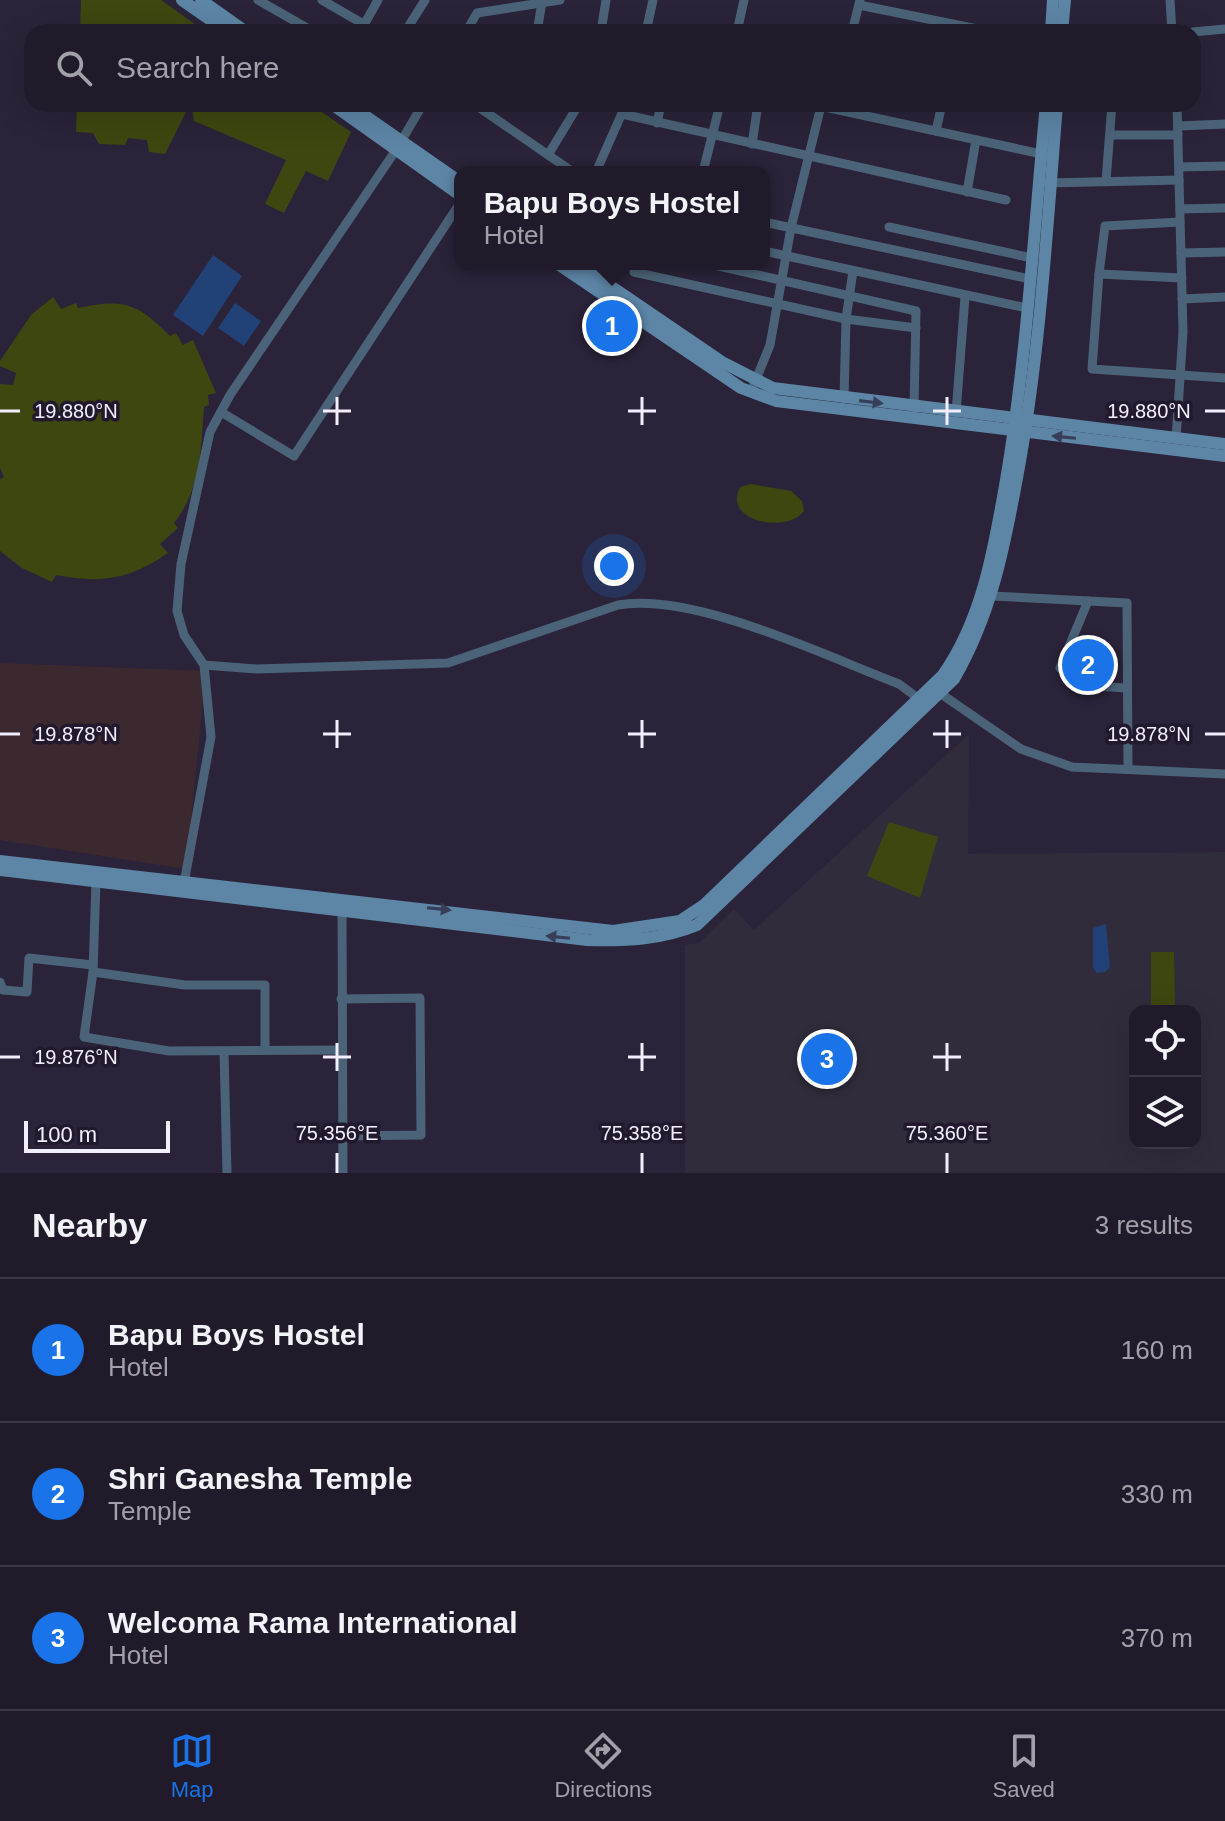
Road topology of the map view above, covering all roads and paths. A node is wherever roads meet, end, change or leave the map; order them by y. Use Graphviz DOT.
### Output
graph roads {
  1 [pos="182,0"];
  2 [pos="258,0"];
  3 [pos="322,0"];
  4 [pos="378,0"];
  5 [pos="425,0"];
  6 [pos="560,0"];
  7 [pos="606,0"];
  8 [pos="653,0"];
  9 [pos="744,0"];
  10 [pos="1053,0"];
  11 [pos="1065,0"];
  12 [pos="1170,0"];
  13 [pos="542,2"];
  14 [pos="860,2"];
  15 [pos="203,3"];
  16 [pos="221,24"];
  17 [pos="234,24"];
  18 [pos="300,24"];
  19 [pos="357,24"];
  20 [pos="365,24"];
  21 [pos="410,24"];
  22 [pos="471,24"];
  23 [pos="538,24"];
  24 [pos="602,24"];
  25 [pos="648,24"];
  26 [pos="739,24"];
  27 [pos="854,24"];
  28 [pos="941,24"];
  29 [pos="1052,24"];
  30 [pos="1063,24"];
  31 [pos="1172,24"];
  32 [pos="1225,29"];
  33 [pos="1201,31"];
  34 [pos="345,112"];
  35 [pos="362,112"];
  36 [pos="418,112"];
  37 [pos="486,112"];
  38 [pos="572,112"];
  39 [pos="659,112"];
  40 [pos="718,112"];
  41 [pos="757,112"];
  42 [pos="815,112"];
  43 [pos="856,112"];
  44 [pos="940,112"];
  45 [pos="1046,112"];
  46 [pos="1055,112"];
  47 [pos="1111,112"];
  48 [pos="1177,112"];
  49 [pos="622,114"];
  50 [pos="657,123"];
  51 [pos="1225,124"];
  52 [pos="936,131"];
  53 [pos="1178,131"];
  54 [pos="1110,135"];
  55 [pos="714,136"];
  56 [pos="976,140"];
  57 [pos="752,144"];
  58 [pos="399,146"];
  59 [pos="548,155"];
  60 [pos="1047,155"];
  61 [pos="808,157"];
  62 [pos="564,166"];
  63 [pos="599,166"];
  64 [pos="705,166"];
  65 [pos="1225,166"];
  66 [pos="1179,167"];
  67 [pos="454,178"];
  68 [pos="1179,180"];
  69 [pos="1106,181"];
  70 [pos="1044,183"];
  71 [pos="454,190"];
  72 [pos="967,192"];
  73 [pos="1006,200"];
  74 [pos="1225,208"];
  75 [pos="1180,209"];
  76 [pos="454,212"];
  77 [pos="1180,222"];
  78 [pos="770,223"];
  79 [pos="889,227"];
  80 [pos="791,228"];
  81 [pos="770,252"];
  82 [pos="1225,252"];
  83 [pos="1181,253"];
  84 [pos="786,256"];
  85 [pos="1032,258"];
  86 [pos="568,270"];
  87 [pos="587,270"];
  88 [pos="737,270"];
  89 [pos="853,271"];
  90 [pos="634,272"];
  91 [pos="1099,274"];
  92 [pos="1182,278"];
  93 [pos="1030,279"];
  94 [pos="782,280"];
  95 [pos="848,295"];
  96 [pos="965,297"];
  97 [pos="1225,297"];
  98 [pos="1182,299"];
  99 [pos="777,305"];
  100 [pos="1027,308"];
  101 [pos="846,319"];
  102 [pos="916,328"];
  103 [pos="1180,376"];
  104 [pos="1225,378"];
  105 [pos="755,386"];
  106 [pos="844,399"];
  107 [pos="914,408"];
  108 [pos="221,412"];
  109 [pos="956,413"];
  110 [pos="1021,426"];
  111 [pos="1176,439"];
  112 [pos="1225,444"];
  113 [pos="1225,456"];
  114 [pos="992,596"];
  115 [pos="1088,601"];
  116 [pos="204,665"];
  117 [pos="1127,688"];
  118 [pos="934,690"];
  119 [pos="922,701"];
  120 [pos="1128,768"];
  121 [pos="1225,774"];
  122 [pos="0,861"];
  123 [pos="0,870"];
  124 [pos="96,881"];
  125 [pos="184,883"];
  126 [pos="342,905"];
  127 [pos="93,969"];
  128 [pos="0,982"];
  129 [pos="341,999"];
  130 [pos="265,1050"];
  131 [pos="341,1050"];
  132 [pos="224,1051"];
  133 [pos="342,1136"];
  134 [pos="227,1173"];
  135 [pos="343,1173"];
  1 -- 15 [label="street"];
  2 -- 18 [label="street"];
  3 -- 19 [label="street"];
  4 -- 20 [label="street"];
  5 -- 21 [label="street"];
  6 -- 13 [label="street"];
  7 -- 24 [label="street"];
  8 -- 25 [label="street"];
  9 -- 26 [label="street"];
  10 -- 29 [label="street"];
  11 -- 30 [label="street"];
  12 -- 31 [label="street"];
  13 -- 22 [label="street"];
  13 -- 23 [label="street"];
  14 -- 27 [label="street"];
  14 -- 28 [label="street"];
  15 -- 16 [label="street"];
  15 -- 17 [label="street"];
  32 -- 33 [label="street"];
  34 -- 58 [label="street"];
  35 -- 58 [label="street"];
  36 -- 58 [label="street"];
  37 -- 59 [label="street"];
  38 -- 59 [label="street"];
  39 -- 50 [label="street"];
  40 -- 55 [label="street"];
  41 -- 57 [label="street"];
  42 -- 61 [label="street"];
  43 -- 52 [label="street"];
  44 -- 52 [label="street"];
  45 -- 60 [label="street"];
  46 -- 60 [label="street"];
  47 -- 54 [label="street"];
  48 -- 53 [label="street"];
  49 -- 50 [label="street"];
  49 -- 63 [label="street"];
  50 -- 55 [label="street"];
  51 -- 53 [label="street"];
  52 -- 56 [label="street"];
  53 -- 54 [label="street"];
  53 -- 66 [label="street"];
  54 -- 69 [label="street"];
  55 -- 57 [label="street"];
  55 -- 64 [label="street"];
  56 -- 60 [label="street"];
  56 -- 72 [label="street"];
  57 -- 61 [label="street"];
  58 -- 67 [label="street"];
  58 -- 71 [label="street"];
  58 -- 108 [label="street"];
  59 -- 62 [label="street"];
  60 -- 70 [label="street"];
  61 -- 72 [label="street"];
  61 -- 80 [label="street"];
  65 -- 66 [label="street"];
  66 -- 68 [label="street"];
  68 -- 69 [label="street"];
  68 -- 75 [label="street"];
  69 -- 70 [label="street"];
  70 -- 85 [label="street"];
  70 -- 110 [label="street"];
  72 -- 73 [label="street"];
  74 -- 75 [label="street"];
  75 -- 77 [label="street"];
  76 -- 108 [label="street"];
  77 -- 83 [label="street"];
  77 -- 91 [label="street"];
  78 -- 80 [label="street"];
  79 -- 85 [label="street"];
  80 -- 84 [label="street"];
  80 -- 93 [label="street"];
  81 -- 84 [label="street"];
  82 -- 83 [label="street"];
  83 -- 92 [label="street"];
  84 -- 89 [label="street"];
  84 -- 94 [label="street"];
  85 -- 93 [label="street"];
  86 -- 105 [label="street"];
  87 -- 105 [label="street"];
  88 -- 94 [label="street"];
  89 -- 95 [label="street"];
  89 -- 96 [label="street"];
  90 -- 99 [label="street"];
  91 -- 92 [label="street"];
  91 -- 103 [label="street"];
  92 -- 98 [label="street"];
  93 -- 100 [label="street"];
  94 -- 95 [label="street"];
  94 -- 99 [label="street"];
  95 -- 101 [label="street"];
  95 -- 102 [label="street"];
  96 -- 100 [label="street"];
  96 -- 109 [label="street"];
  97 -- 98 [label="street"];
  98 -- 103 [label="street"];
  99 -- 101 [label="street"];
  99 -- 105 [label="street"];
  100 -- 110 [label="street"];
  101 -- 102 [label="street"];
  101 -- 106 [label="street"];
  102 -- 107 [label="street"];
  103 -- 104 [label="street"];
  103 -- 111 [label="street"];
  105 -- 106 [label="street"];
  105 -- 110 [label="street"];
  106 -- 107 [label="street, one-way"];
  107 -- 109 [label="street"];
  108 -- 116 [label="street"];
  109 -- 110 [label="street"];
  110 -- 111 [label="street"];
  113 -- 110 [label="street, one-way"];
  110 -- 114 [label="street"];
  110 -- 118 [label="street"];
  111 -- 112 [label="street"];
  114 -- 115 [label="street"];
  114 -- 118 [label="street"];
  115 -- 117 [label="street"];
  115 -- 117 [label="street"];
  116 -- 119 [label="street"];
  116 -- 125 [label="street"];
  117 -- 120 [label="street"];
  118 -- 119 [label="street"];
  118 -- 120 [label="street"];
  119 -- 126 [label="street"];
  120 -- 121 [label="street"];
  122 -- 125 [label="street"];
  123 -- 124 [label="street"];
  124 -- 126 [label="street"];
  124 -- 127 [label="street"];
  125 -- 126 [label="street"];
  126 -- 129 [label="street"];
  127 -- 128 [label="street"];
  127 -- 130 [label="street"];
  127 -- 132 [label="street"];
  129 -- 131 [label="street"];
  129 -- 133 [label="street"];
  130 -- 131 [label="street"];
  130 -- 132 [label="street"];
  131 -- 133 [label="street"];
  132 -- 134 [label="street"];
  133 -- 135 [label="street"];
}
